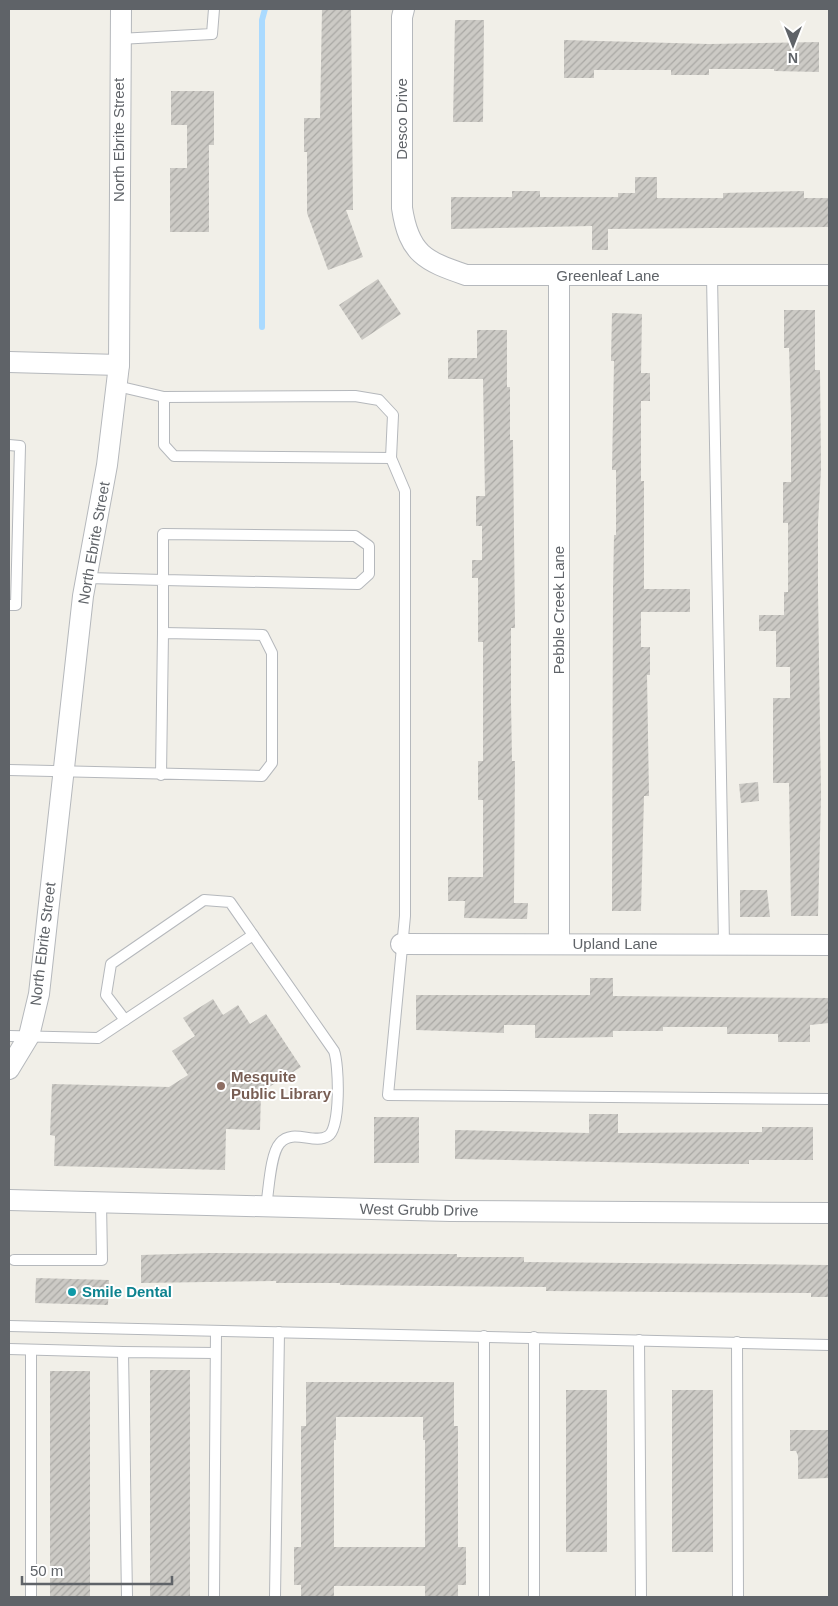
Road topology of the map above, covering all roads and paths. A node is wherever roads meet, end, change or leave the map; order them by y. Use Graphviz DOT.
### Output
graph roads {
  1 [pos="121,9"];
  2 [pos="214,9"];
  3 [pos="404,9"];
  4 [pos="119,39"];
  5 [pos="405,230"];
  6 [pos="829,275"];
  7 [pos="712,276"];
  8 [pos="559,277"];
  9 [pos="9,362"];
  10 [pos="119,365"];
  11 [pos="117,386"];
  12 [pos="164,397"];
  13 [pos="9,445"];
  14 [pos="391,458"];
  15 [pos="87,578"];
  16 [pos="163,580"];
  17 [pos="9,605"];
  18 [pos="163,634"];
  19 [pos="9,770"];
  20 [pos="64,771"];
  21 [pos="161,775"];
  22 [pos="253,935"];
  23 [pos="401,944"];
  24 [pos="559,944"];
  25 [pos="724,944"];
  26 [pos="829,945"];
  27 [pos="125,1020"];
  28 [pos="9,1036"];
  29 [pos="29,1036"];
  30 [pos="9,1069"];
  31 [pos="829,1099"];
  32 [pos="9,1200"];
  33 [pos="101,1202"];
  34 [pos="266,1206"];
  35 [pos="829,1213"];
  36 [pos="14,1260"];
  37 [pos="9,1326"];
  38 [pos="216,1331"];
  39 [pos="279,1332"];
  40 [pos="484,1336"];
  41 [pos="534,1337"];
  42 [pos="639,1340"];
  43 [pos="738,1342"];
  44 [pos="829,1345"];
  45 [pos="9,1349"];
  46 [pos="31,1350"];
  47 [pos="123,1352"];
  48 [pos="215,1353"];
  49 [pos="31,1597"];
  50 [pos="127,1597"];
  51 [pos="214,1597"];
  52 [pos="274,1597"];
  53 [pos="484,1597"];
  54 [pos="534,1597"];
  55 [pos="641,1597"];
  56 [pos="738,1597"];
  1 -- 4 [label="street, North Ebrite Street"];
  2 -- 4 [label="lane"];
  3 -- 5 [label="street, Desco Drive"];
  4 -- 10 [label="street, North Ebrite Street"];
  5 -- 8 [label="street, Greenleaf Lane"];
  6 -- 7 [label="street, Greenleaf Lane"];
  7 -- 8 [label="street, Greenleaf Lane"];
  7 -- 25 [label="lane"];
  8 -- 24 [label="street, Pebble Creek Lane"];
  9 -- 10 [label="street"];
  10 -- 11 [label="street, North Ebrite Street"];
  11 -- 12 [label="lane"];
  11 -- 15 [label="street, North Ebrite Street"];
  12 -- 14 [label="lane"];
  12 -- 14 [label="lane"];
  13 -- 17 [label="lane"];
  14 -- 23 [label="lane"];
  15 -- 16 [label="lane"];
  15 -- 20 [label="street, North Ebrite Street"];
  16 -- 16 [label="lane"];
  16 -- 18 [label="lane"];
  18 -- 21 [label="lane"];
  18 -- 21 [label="lane"];
  19 -- 20 [label="lane"];
  20 -- 21 [label="lane"];
  20 -- 29 [label="street, North Ebrite Street"];
  22 -- 27 [label="lane"];
  22 -- 27 [label="lane"];
  22 -- 34 [label="lane"];
  23 -- 24 [label="street, Upland Lane"];
  23 -- 31 [label="lane"];
  24 -- 25 [label="street, Upland Lane"];
  25 -- 26 [label="street, Upland Lane"];
  27 -- 29 [label="lane"];
  28 -- 29 [label="lane"];
  29 -- 30 [label="street, North Ebrite Street"];
  32 -- 33 [label="street, West Grubb Drive"];
  33 -- 34 [label="street, West Grubb Drive"];
  33 -- 36 [label="lane"];
  34 -- 35 [label="street, West Grubb Drive"];
  37 -- 38 [label="lane"];
  38 -- 39 [label="lane"];
  38 -- 48 [label="lane"];
  39 -- 40 [label="lane"];
  39 -- 52 [label="lane"];
  40 -- 41 [label="lane"];
  40 -- 53 [label="lane"];
  41 -- 42 [label="lane"];
  41 -- 54 [label="lane"];
  42 -- 43 [label="lane"];
  42 -- 55 [label="lane"];
  43 -- 44 [label="lane"];
  43 -- 56 [label="lane"];
  45 -- 46 [label="lane"];
  46 -- 47 [label="lane"];
  46 -- 49 [label="lane"];
  47 -- 48 [label="lane"];
  47 -- 50 [label="lane"];
  48 -- 51 [label="lane"];
}
